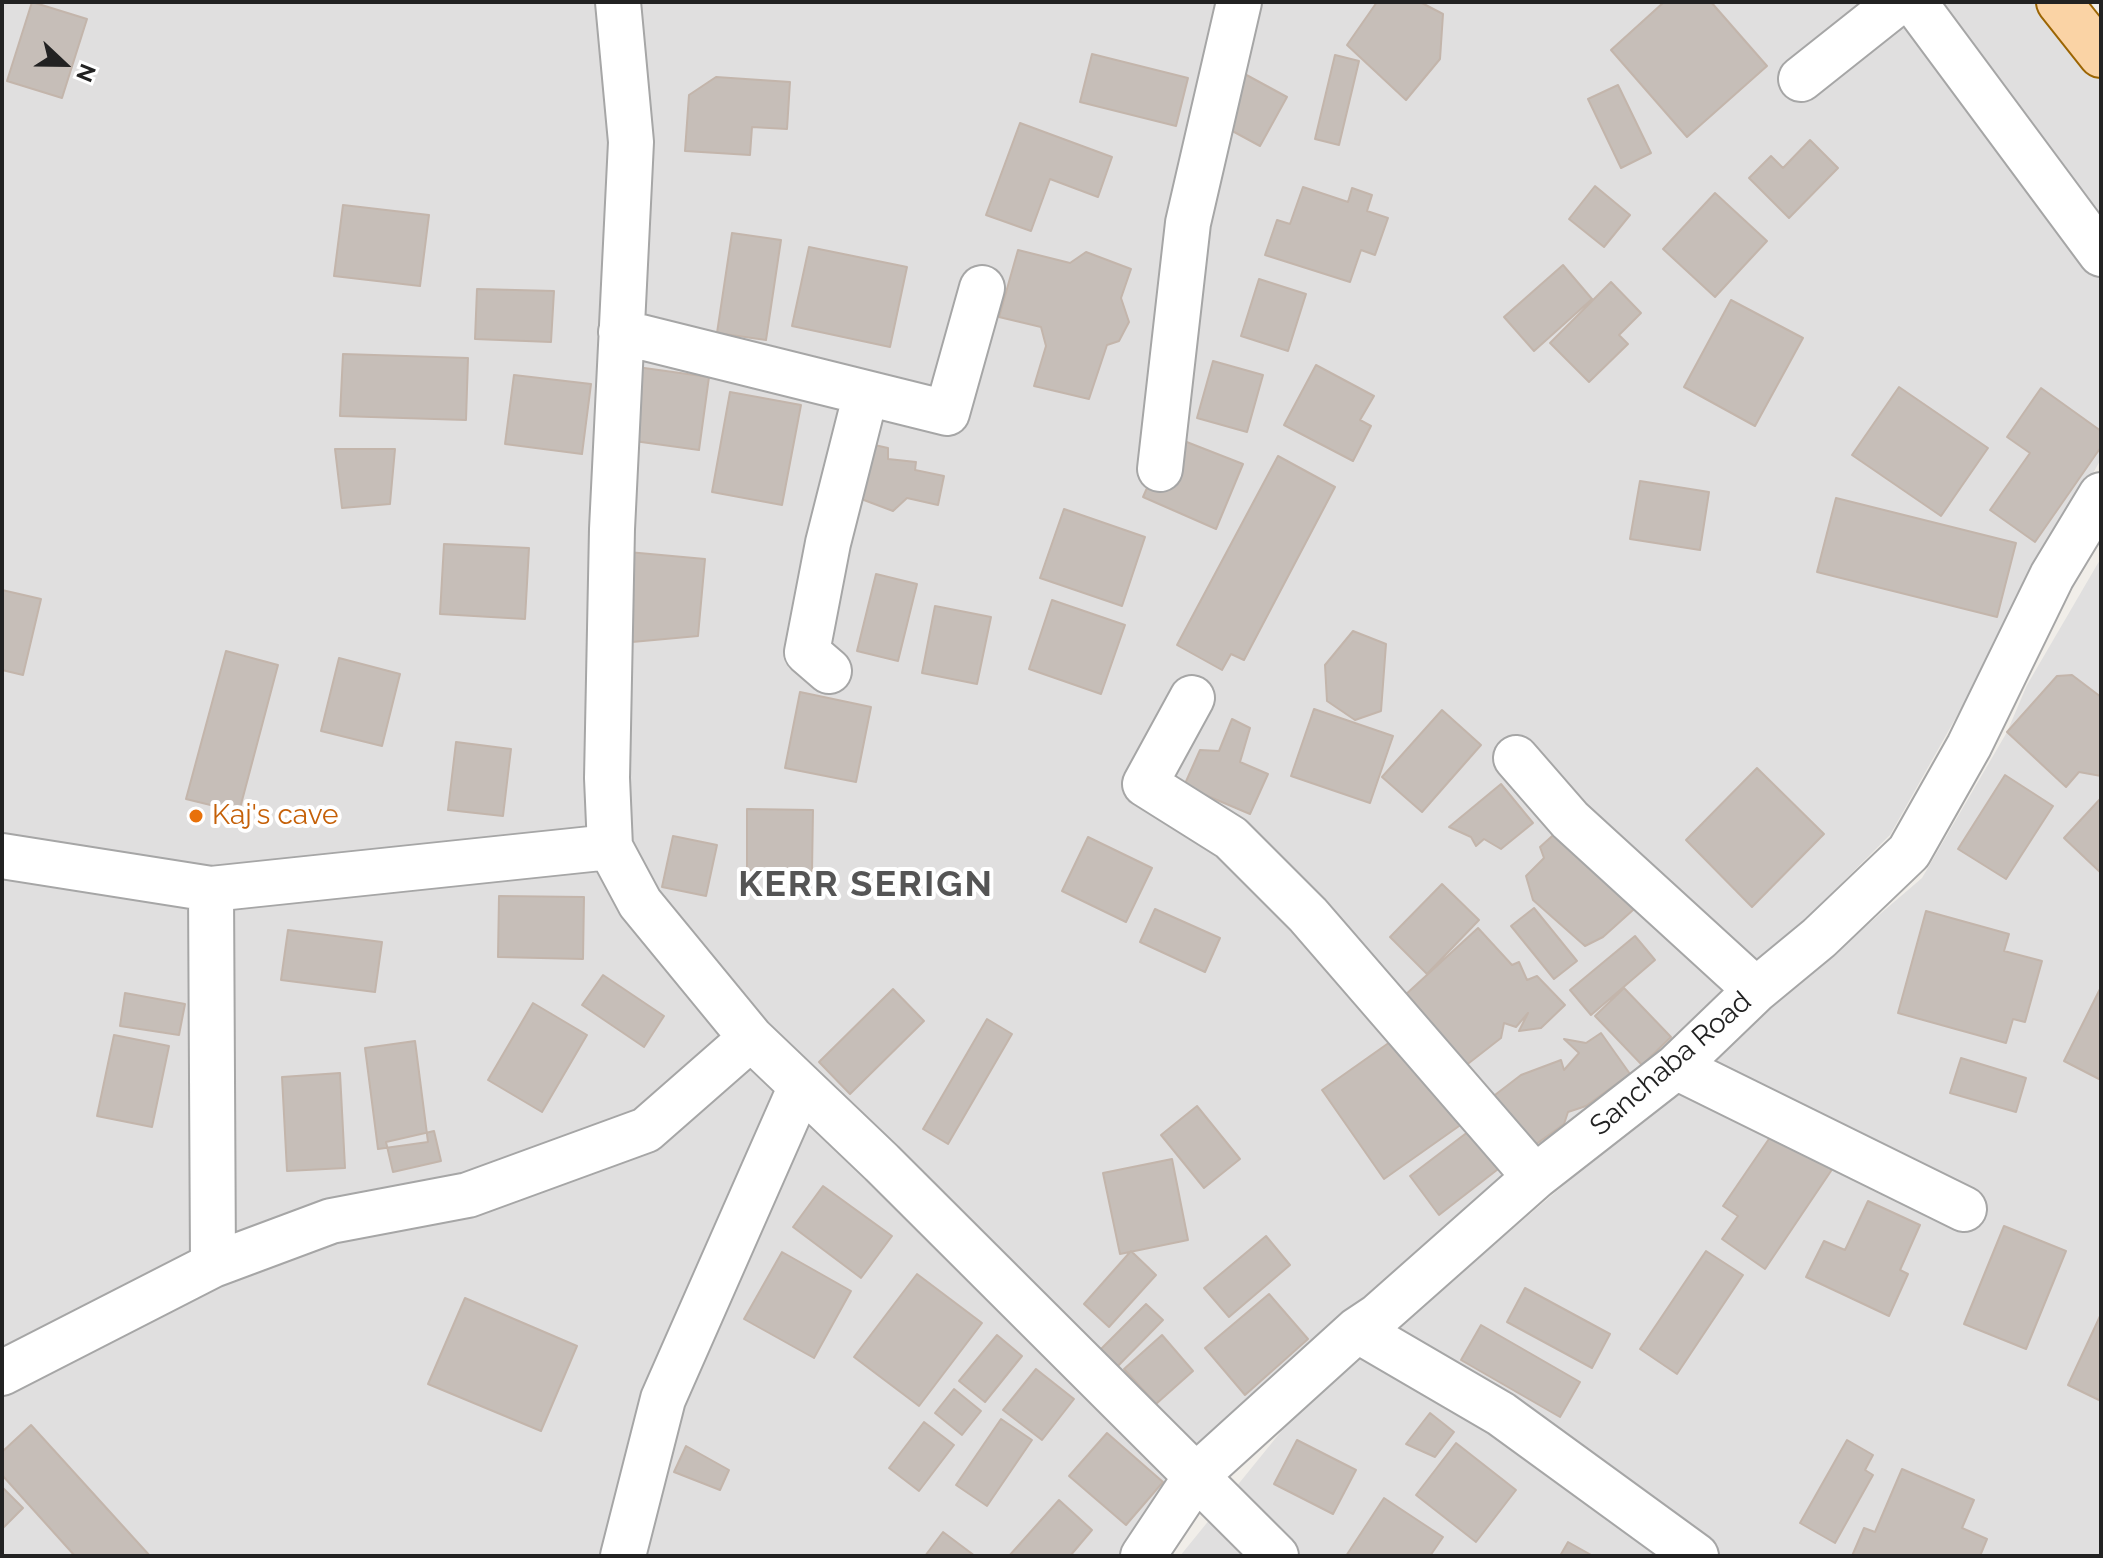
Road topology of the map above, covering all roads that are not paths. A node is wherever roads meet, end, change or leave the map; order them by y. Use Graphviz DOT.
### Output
graph roads {
  1 [pos="618,2"];
  2 [pos="1239,2"];
  3 [pos="1898,2"];
  4 [pos="1914,2"];
  5 [pos="2059,2"];
  6 [pos="2101,55"];
  7 [pos="1801,79"];
  8 [pos="2101,254"];
  9 [pos="982,288"];
  10 [pos="621,332"];
  11 [pos="866,393"];
  12 [pos="1160,469"];
  13 [pos="2101,495"];
  14 [pos="829,671"];
  15 [pos="1192,698"];
  16 [pos="1516,758"];
  17 [pos="610,847"];
  18 [pos="2,856"];
  19 [pos="211,889"];
  20 [pos="1756,990"];
  21 [pos="751,1038"];
  22 [pos="1676,1067"];
  23 [pos="801,1086"];
  24 [pos="1535,1177"];
  25 [pos="1964,1209"];
  26 [pos="213,1265"];
  27 [pos="1357,1330"];
  28 [pos="2,1373"];
  29 [pos="1197,1475"];
  30 [pos="623,1556"];
  31 [pos="1143,1556"];
  32 [pos="1276,1556"];
  33 [pos="1696,1556"];
  1 -- 10 [label="street"];
  2 -- 12 [label="street"];
  3 -- 7 [label="street"];
  4 -- 8 [label="street"];
  5 -- 6 [label="main road"];
  9 -- 11 [label="street"];
  10 -- 11 [label="street"];
  10 -- 17 [label="street"];
  11 -- 14 [label="street"];
  13 -- 20 [label="street, Sanchaba Road"];
  15 -- 24 [label="street"];
  16 -- 20 [label="street"];
  17 -- 19 [label="street"];
  17 -- 21 [label="street"];
  18 -- 19 [label="street"];
  19 -- 26 [label="street"];
  20 -- 22 [label="street, Sanchaba Road"];
  21 -- 23 [label="street"];
  21 -- 26 [label="street"];
  22 -- 24 [label="street, Sanchaba Road"];
  22 -- 25 [label="street"];
  23 -- 29 [label="street"];
  23 -- 30 [label="street"];
  24 -- 27 [label="street, Sanchaba Road"];
  26 -- 28 [label="street"];
  27 -- 29 [label="street, Sanchaba Road"];
  27 -- 33 [label="street"];
  29 -- 31 [label="street, Sanchaba Road"];
  29 -- 32 [label="street"];
}
